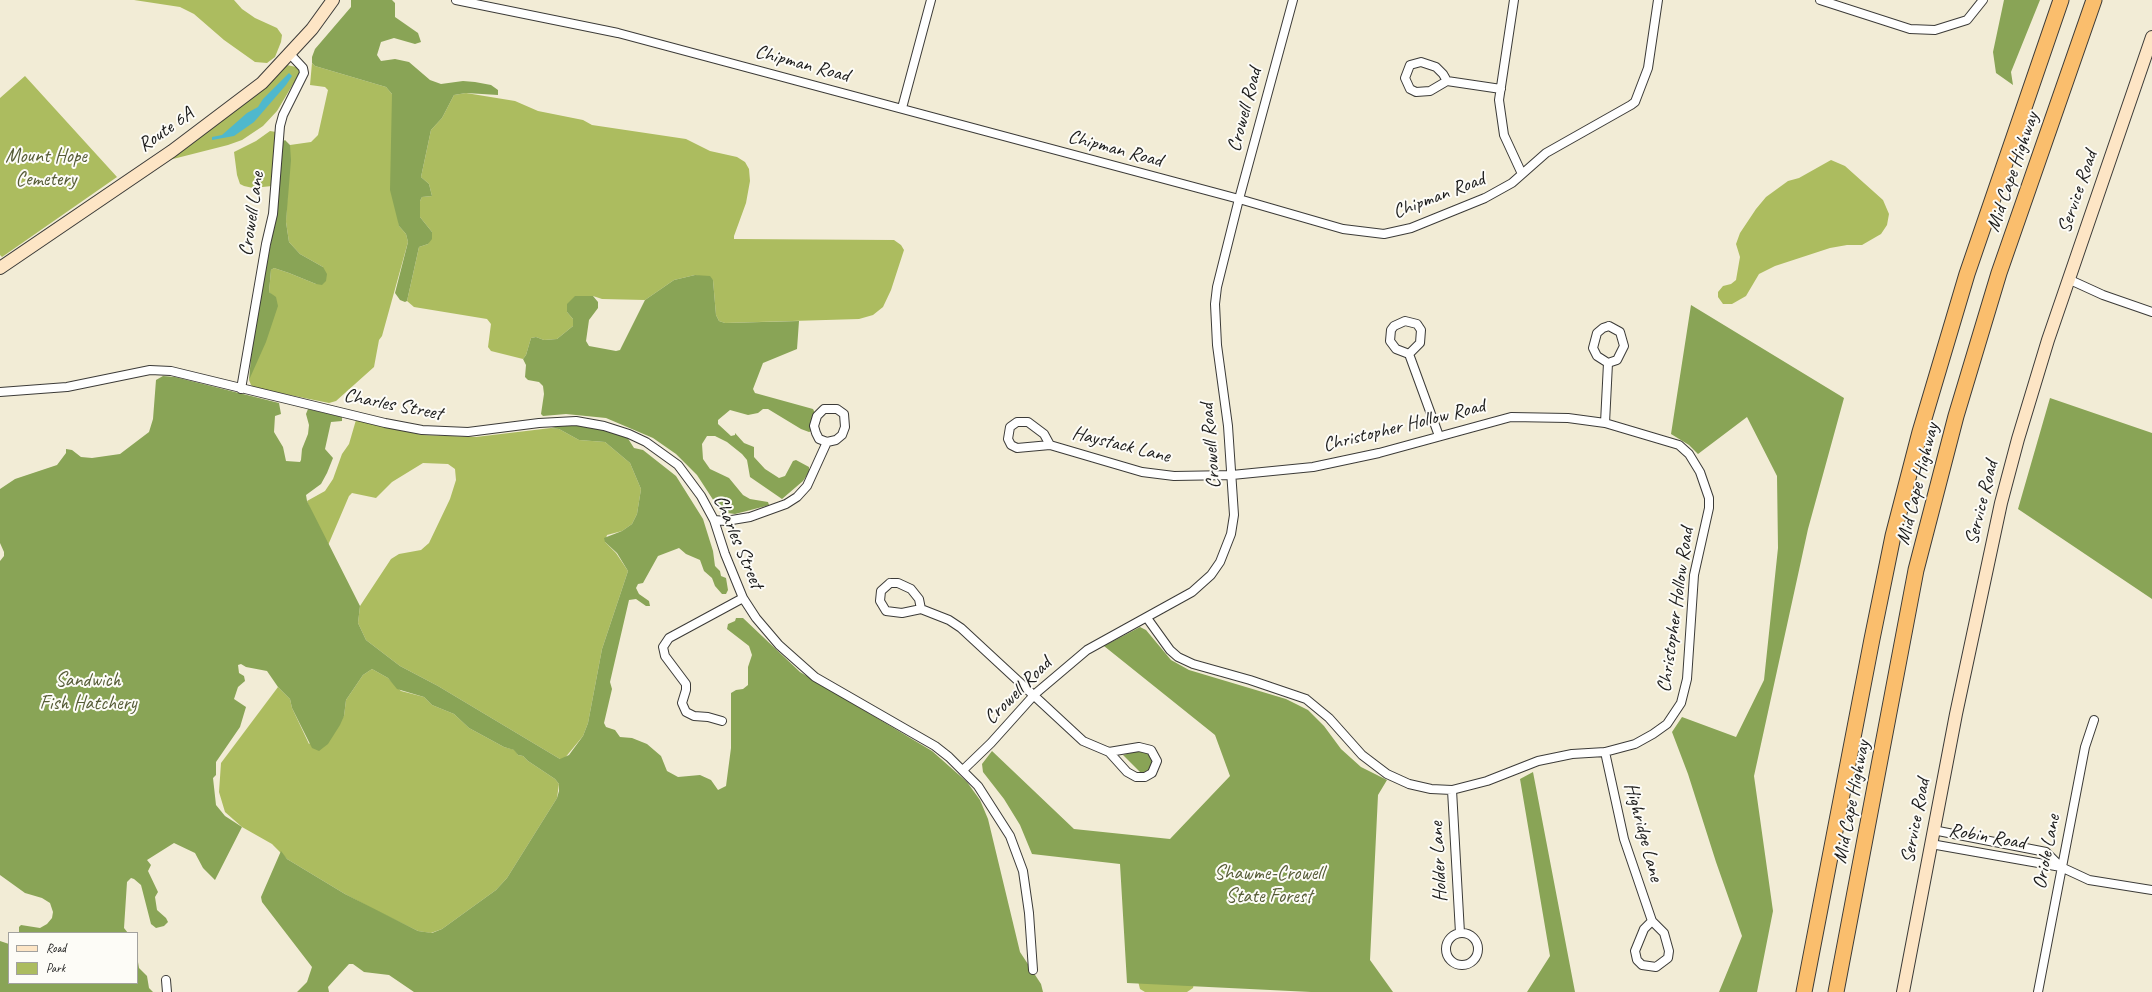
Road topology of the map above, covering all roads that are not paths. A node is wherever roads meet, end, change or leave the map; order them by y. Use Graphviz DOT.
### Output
graph roads {
  1 [pos="333,0"];
  2 [pos="456,0"];
  3 [pos="931,0"];
  4 [pos="1293,0"];
  5 [pos="1514,0"];
  6 [pos="1658,0"];
  7 [pos="1820,0"];
  8 [pos="1983,0"];
  9 [pos="2062,0"];
  10 [pos="2094,0"];
  11 [pos="2152,37"];
  12 [pos="289,54"];
  13 [pos="1447,81"];
  14 [pos="1501,89"];
  15 [pos="902,108"];
  16 [pos="1522,174"];
  17 [pos="1238,199"];
  18 [pos="0,268"];
  19 [pos="2068,279"];
  20 [pos="2152,312"];
  21 [pos="1409,354"];
  22 [pos="1608,363"];
  23 [pos="241,389"];
  24 [pos="0,392"];
  25 [pos="1605,423"];
  26 [pos="1439,436"];
  27 [pos="827,442"];
  28 [pos="1050,445"];
  29 [pos="1232,475"];
  30 [pos="714,520"];
  31 [pos="743,598"];
  32 [pos="921,609"];
  33 [pos="1147,618"];
  34 [pos="1035,694"];
  35 [pos="2094,720"];
  36 [pos="722,721"];
  37 [pos="1109,752"];
  38 [pos="1605,752"];
  39 [pos="963,770"];
  40 [pos="1452,790"];
  41 [pos="1933,830"];
  42 [pos="1930,844"];
  43 [pos="2061,867"];
  44 [pos="2152,890"];
  45 [pos="1652,921"];
  46 [pos="1460,933"];
  47 [pos="1033,970"];
  48 [pos="166,980"];
  49 [pos="167,992"];
  50 [pos="1804,992"];
  51 [pos="1836,992"];
  52 [pos="1903,992"];
  53 [pos="2038,992"];
  1 -- 12 [label="street, Route 6A"];
  2 -- 15 [label="street, Chipman Road"];
  3 -- 15 [label="street"];
  4 -- 17 [label="street, Crowell Road"];
  5 -- 14 [label="street"];
  6 -- 16 [label="street, Chipman Road"];
  7 -- 8 [label="street"];
  9 -- 50 [label="highway, Mid Cape Highway"];
  10 -- 51 [label="highway, Mid Cape Highway"];
  11 -- 19 [label="street, Service Road"];
  12 -- 18 [label="street, Route 6A"];
  12 -- 23 [label="street, Crowell Lane"];
  13 -- 13 [label="street"];
  13 -- 14 [label="street"];
  14 -- 16 [label="street"];
  15 -- 17 [label="street, Chipman Road"];
  16 -- 17 [label="street, Chipman Road"];
  17 -- 29 [label="street, Crowell Road"];
  19 -- 20 [label="street"];
  19 -- 41 [label="street, Service Road"];
  21 -- 21 [label="street"];
  21 -- 26 [label="street"];
  22 -- 22 [label="street"];
  22 -- 25 [label="street"];
  23 -- 24 [label="street, Charles Street"];
  23 -- 30 [label="street, Charles Street"];
  25 -- 26 [label="street, Christopher Hollow Road"];
  25 -- 38 [label="street, Christopher Hollow Road"];
  26 -- 29 [label="street, Christopher Hollow Road"];
  27 -- 27 [label="street"];
  27 -- 30 [label="street"];
  28 -- 28 [label="street, Haystack Lane"];
  28 -- 29 [label="street, Haystack Lane"];
  29 -- 33 [label="street, Crowell Road"];
  30 -- 31 [label="street, Charles Street"];
  31 -- 36 [label="street"];
  31 -- 39 [label="street, Charles Street"];
  32 -- 32 [label="street"];
  32 -- 34 [label="street"];
  33 -- 34 [label="street, Crowell Road"];
  33 -- 40 [label="street, Christopher Hollow Road"];
  34 -- 37 [label="street"];
  34 -- 39 [label="street, Crowell Road"];
  35 -- 43 [label="street, Oriole Lane"];
  37 -- 37 [label="street"];
  38 -- 40 [label="street, Christopher Hollow Road"];
  38 -- 45 [label="street, Highridge Lane"];
  39 -- 47 [label="street, Charles Street"];
  40 -- 46 [label="street, Holder Lane"];
  41 -- 42 [label="street, Service Road"];
  41 -- 43 [label="street, Robin Road"];
  42 -- 43 [label="street, Robin Road"];
  42 -- 52 [label="street, Service Road"];
  43 -- 44 [label="street, Robin Road"];
  43 -- 53 [label="street, Oriole Lane"];
  45 -- 45 [label="street, Highridge Lane"];
  46 -- 46 [label="street"];
  48 -- 49 [label="street"];
}
